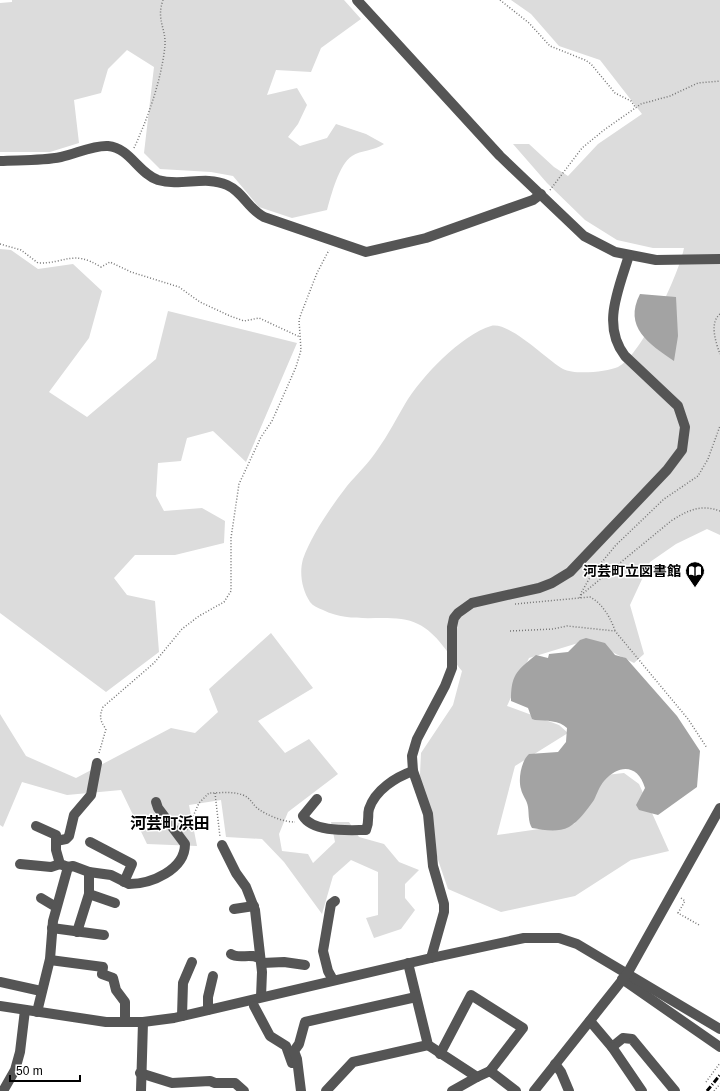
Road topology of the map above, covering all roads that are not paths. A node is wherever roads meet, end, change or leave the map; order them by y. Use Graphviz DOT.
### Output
graph roads {
  1 [pos="356,0"];
  2 [pos="0,161"];
  3 [pos="543,195"];
  4 [pos="629,255"];
  5 [pos="720,259"];
  6 [pos="97,763"];
  7 [pos="414,771"];
  8 [pos="317,799"];
  9 [pos="156,802"];
  10 [pos="720,808"];
  11 [pos="36,826"];
  12 [pos="56,841"];
  13 [pos="90,842"];
  14 [pos="222,845"];
  15 [pos="20,864"];
  16 [pos="64,866"];
  17 [pos="89,872"];
  18 [pos="124,882"];
  19 [pos="89,894"];
  20 [pos="41,898"];
  21 [pos="335,901"];
  22 [pos="115,903"];
  23 [pos="254,906"];
  24 [pos="56,907"];
  25 [pos="234,909"];
  26 [pos="52,928"];
  27 [pos="76,932"];
  28 [pos="104,935"];
  29 [pos="231,954"];
  30 [pos="432,958"];
  31 [pos="50,960"];
  32 [pos="261,961"];
  33 [pos="192,962"];
  34 [pos="408,963"];
  35 [pos="305,965"];
  36 [pos="213,976"];
  37 [pos="625,977"];
  38 [pos="333,980"];
  39 [pos="0,982"];
  40 [pos="41,991"];
  41 [pos="416,997"];
  42 [pos="257,1001"];
  43 [pos="0,1006"];
  44 [pos="25,1010"];
  45 [pos="208,1010"];
  46 [pos="37,1012"];
  47 [pos="182,1016"];
  48 [pos="590,1021"];
  49 [pos="125,1022"];
  50 [pos="143,1022"];
  51 [pos="720,1028"];
  52 [pos="428,1045"];
  53 [pos="720,1047"];
  54 [pos="612,1048"];
  55 [pos="440,1054"];
  56 [pos="555,1064"];
  57 [pos="490,1071"];
  58 [pos="140,1073"];
  59 [pos="477,1077"];
  60 [pos="3,1091"];
  61 [pos="141,1091"];
  62 [pos="244,1091"];
  63 [pos="294,1091"];
  64 [pos="300,1091"];
  65 [pos="326,1091"];
  66 [pos="452,1091"];
  67 [pos="516,1091"];
  68 [pos="534,1091"];
  69 [pos="569,1091"];
  70 [pos="642,1091"];
  71 [pos="676,1091"];
  1 -- 3 [label="street"];
  2 -- 3 [label="street"];
  3 -- 4 [label="street"];
  4 -- 5 [label="street"];
  4 -- 7 [label="street"];
  6 -- 12 [label="street"];
  7 -- 8 [label="street"];
  7 -- 30 [label="street"];
  9 -- 18 [label="street"];
  10 -- 37 [label="street"];
  11 -- 12 [label="street"];
  12 -- 16 [label="street"];
  13 -- 18 [label="street"];
  14 -- 23 [label="street"];
  15 -- 16 [label="street"];
  16 -- 17 [label="street"];
  16 -- 24 [label="street"];
  17 -- 18 [label="street"];
  17 -- 19 [label="street"];
  19 -- 22 [label="street"];
  19 -- 27 [label="street"];
  20 -- 24 [label="street"];
  21 -- 38 [label="street"];
  23 -- 25 [label="street"];
  23 -- 32 [label="street"];
  24 -- 26 [label="street"];
  26 -- 27 [label="street"];
  26 -- 31 [label="street"];
  27 -- 28 [label="street"];
  29 -- 32 [label="street"];
  30 -- 34 [label="street"];
  30 -- 37 [label="street"];
  31 -- 40 [label="street"];
  31 -- 49 [label="street"];
  32 -- 35 [label="street"];
  32 -- 42 [label="street"];
  33 -- 47 [label="street"];
  34 -- 38 [label="street"];
  34 -- 41 [label="street"];
  36 -- 45 [label="street"];
  37 -- 48 [label="street"];
  37 -- 51 [label="street"];
  37 -- 53 [label="street"];
  38 -- 42 [label="street"];
  39 -- 40 [label="street"];
  40 -- 46 [label="street"];
  41 -- 52 [label="street"];
  41 -- 64 [label="street"];
  42 -- 45 [label="street"];
  42 -- 63 [label="street"];
  43 -- 44 [label="street"];
  44 -- 46 [label="street"];
  44 -- 60 [label="street"];
  45 -- 47 [label="street"];
  46 -- 49 [label="street"];
  47 -- 50 [label="street"];
  48 -- 54 [label="street"];
  48 -- 56 [label="street"];
  49 -- 50 [label="street"];
  50 -- 58 [label="street"];
  52 -- 55 [label="street"];
  52 -- 65 [label="street"];
  54 -- 70 [label="street"];
  54 -- 71 [label="street"];
  55 -- 57 [label="street"];
  55 -- 59 [label="street"];
  56 -- 68 [label="street"];
  56 -- 69 [label="street"];
  57 -- 59 [label="street"];
  57 -- 67 [label="street"];
  58 -- 61 [label="street"];
  58 -- 62 [label="street"];
  59 -- 66 [label="street"];
}
